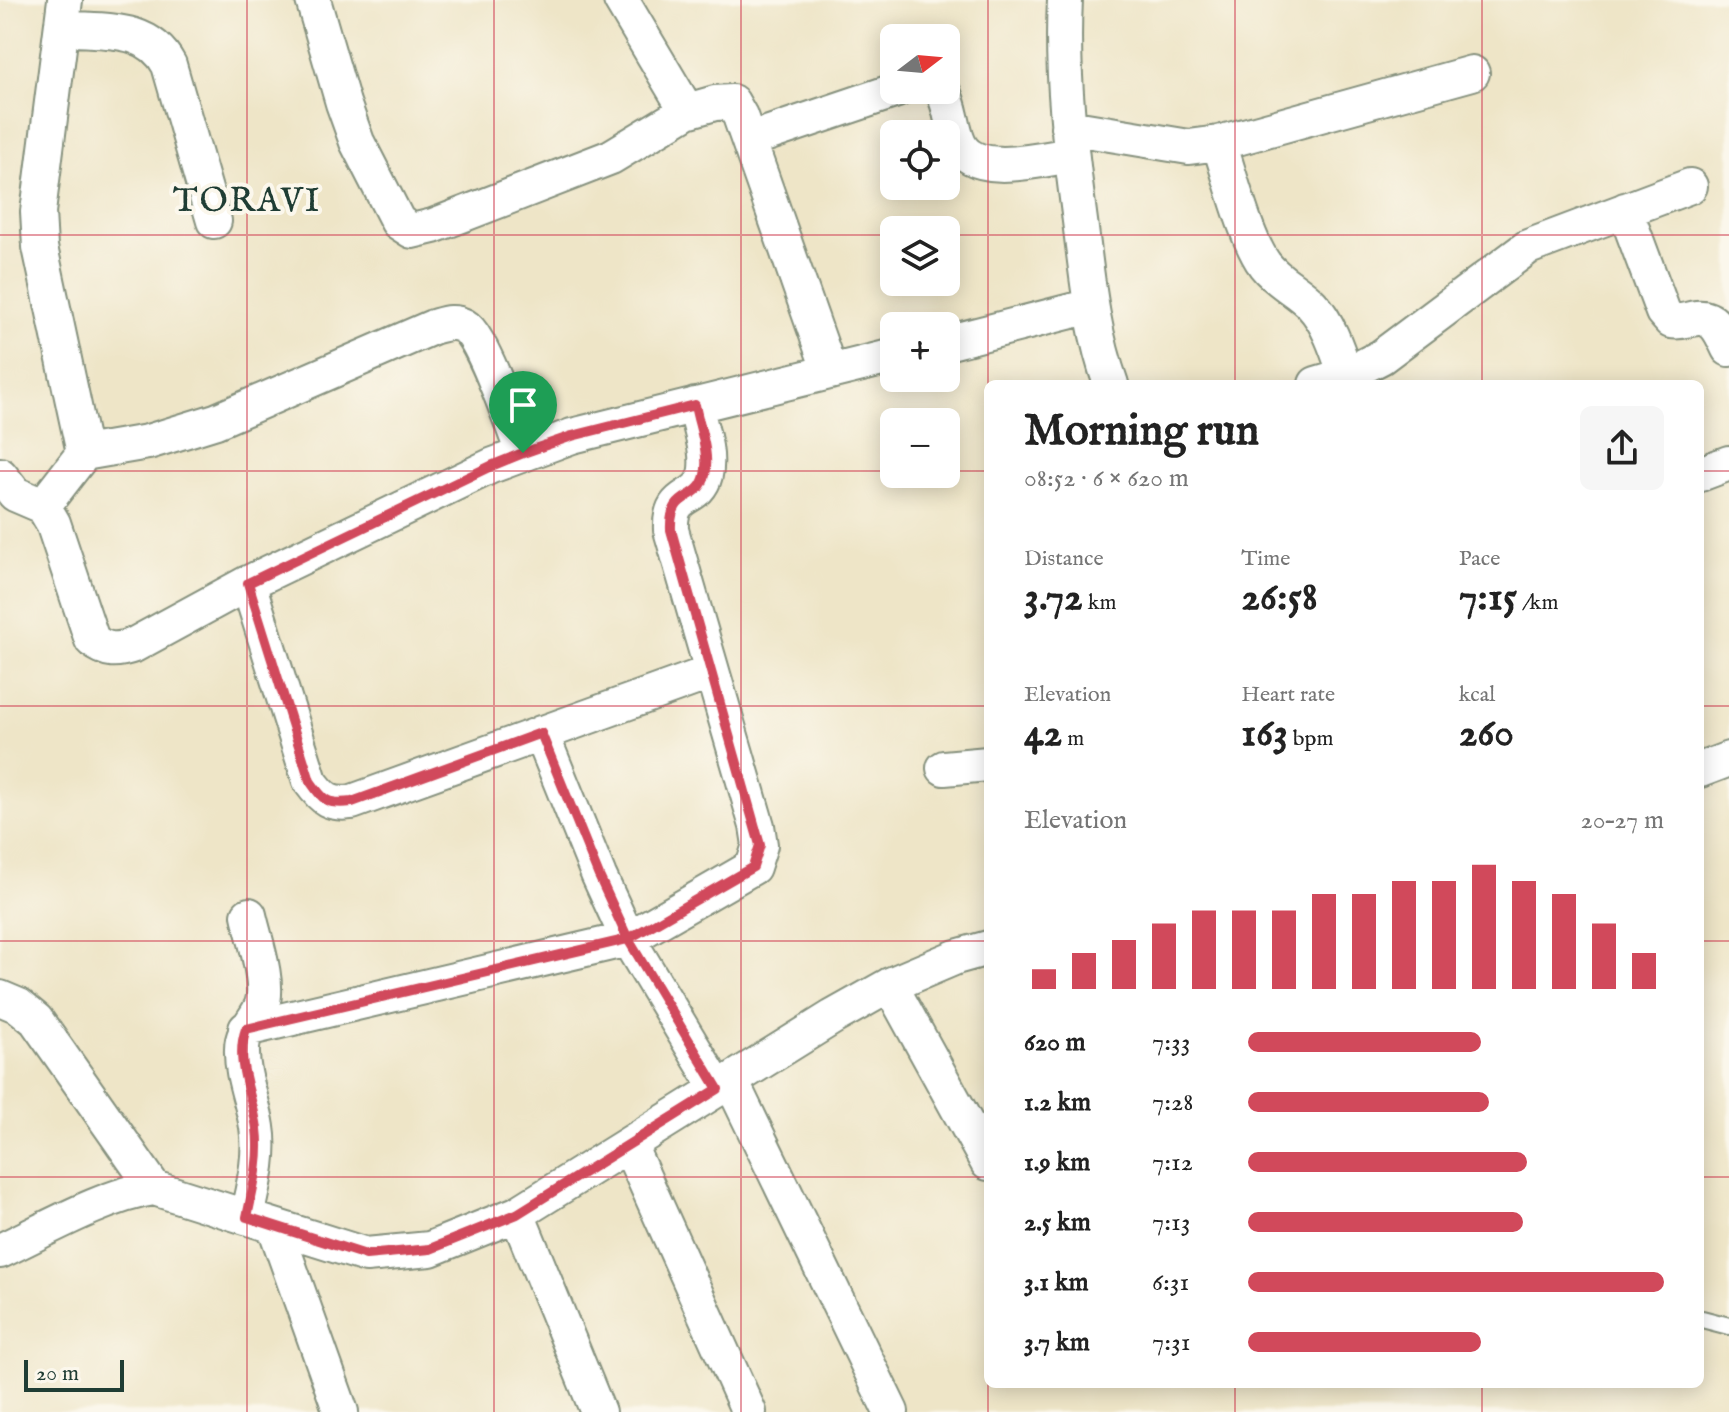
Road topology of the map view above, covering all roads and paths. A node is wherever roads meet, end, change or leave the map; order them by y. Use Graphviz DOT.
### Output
graph roads {
  1 [pos="313,0"];
  2 [pos="621,0"];
  3 [pos="1065,0"];
  4 [pos="64,14"];
  5 [pos="1472,73"];
  6 [pos="880,96"];
  7 [pos="948,104"];
  8 [pos="687,111"];
  9 [pos="749,140"];
  10 [pos="1070,141"];
  11 [pos="1219,143"];
  12 [pos="1690,186"];
  13 [pos="1625,210"];
  14 [pos="214,221"];
  15 [pos="1091,306"];
  16 [pos="960,339"];
  17 [pos="1729,349"];
  18 [pos="880,360"];
  19 [pos="830,372"];
  20 [pos="1110,380"];
  21 [pos="1337,380"];
  22 [pos="1339,380"];
  23 [pos="695,405"];
  24 [pos="84,453"];
  25 [pos="523,453"];
  26 [pos="1729,463"];
  27 [pos="1704,472"];
  28 [pos="0,475"];
  29 [pos="43,506"];
  30 [pos="248,583"];
  31 [pos="712,672"];
  32 [pos="541,733"];
  33 [pos="1729,759"];
  34 [pos="984,764"];
  35 [pos="944,768"];
  36 [pos="1704,768"];
  37 [pos="249,915"];
  38 [pos="628,939"];
  39 [pos="984,949"];
  40 [pos="890,985"];
  41 [pos="0,998"];
  42 [pos="246,1029"];
  43 [pos="725,1085"];
  44 [pos="629,1145"];
  45 [pos="984,1156"];
  46 [pos="154,1188"];
  47 [pos="517,1214"];
  48 [pos="261,1222"];
  49 [pos="0,1251"];
  50 [pos="1704,1320"];
  51 [pos="1729,1326"];
  52 [pos="341,1412"];
  53 [pos="598,1412"];
  54 [pos="749,1412"];
  55 [pos="891,1412"];
  1 -- 8 [label="street"];
  2 -- 8 [label="street"];
  3 -- 10 [label="street"];
  4 -- 14 [label="street"];
  4 -- 24 [label="street"];
  5 -- 11 [label="street"];
  6 -- 9 [label="street"];
  7 -- 10 [label="street"];
  8 -- 9 [label="street"];
  9 -- 19 [label="street"];
  10 -- 11 [label="street"];
  10 -- 15 [label="street"];
  11 -- 21 [label="street"];
  12 -- 13 [label="street"];
  13 -- 17 [label="street"];
  13 -- 22 [label="street"];
  15 -- 16 [label="street"];
  15 -- 20 [label="street"];
  18 -- 19 [label="street"];
  19 -- 23 [label="street"];
  23 -- 25 [label="street"];
  23 -- 31 [label="street"];
  24 -- 25 [label="street"];
  24 -- 29 [label="street"];
  25 -- 30 [label="street"];
  26 -- 27 [label="street"];
  28 -- 29 [label="street"];
  29 -- 30 [label="street"];
  30 -- 32 [label="street"];
  31 -- 32 [label="street"];
  31 -- 38 [label="street"];
  32 -- 38 [label="street"];
  33 -- 36 [label="street"];
  34 -- 35 [label="street"];
  37 -- 42 [label="street"];
  38 -- 42 [label="street"];
  38 -- 43 [label="street"];
  39 -- 40 [label="street"];
  40 -- 43 [label="street"];
  40 -- 45 [label="street"];
  41 -- 46 [label="street"];
  42 -- 48 [label="street"];
  43 -- 44 [label="street"];
  43 -- 55 [label="street"];
  44 -- 47 [label="street"];
  44 -- 54 [label="street"];
  46 -- 48 [label="street"];
  46 -- 49 [label="street"];
  47 -- 48 [label="street"];
  47 -- 53 [label="street"];
  48 -- 52 [label="street"];
  50 -- 51 [label="lane"];
}
